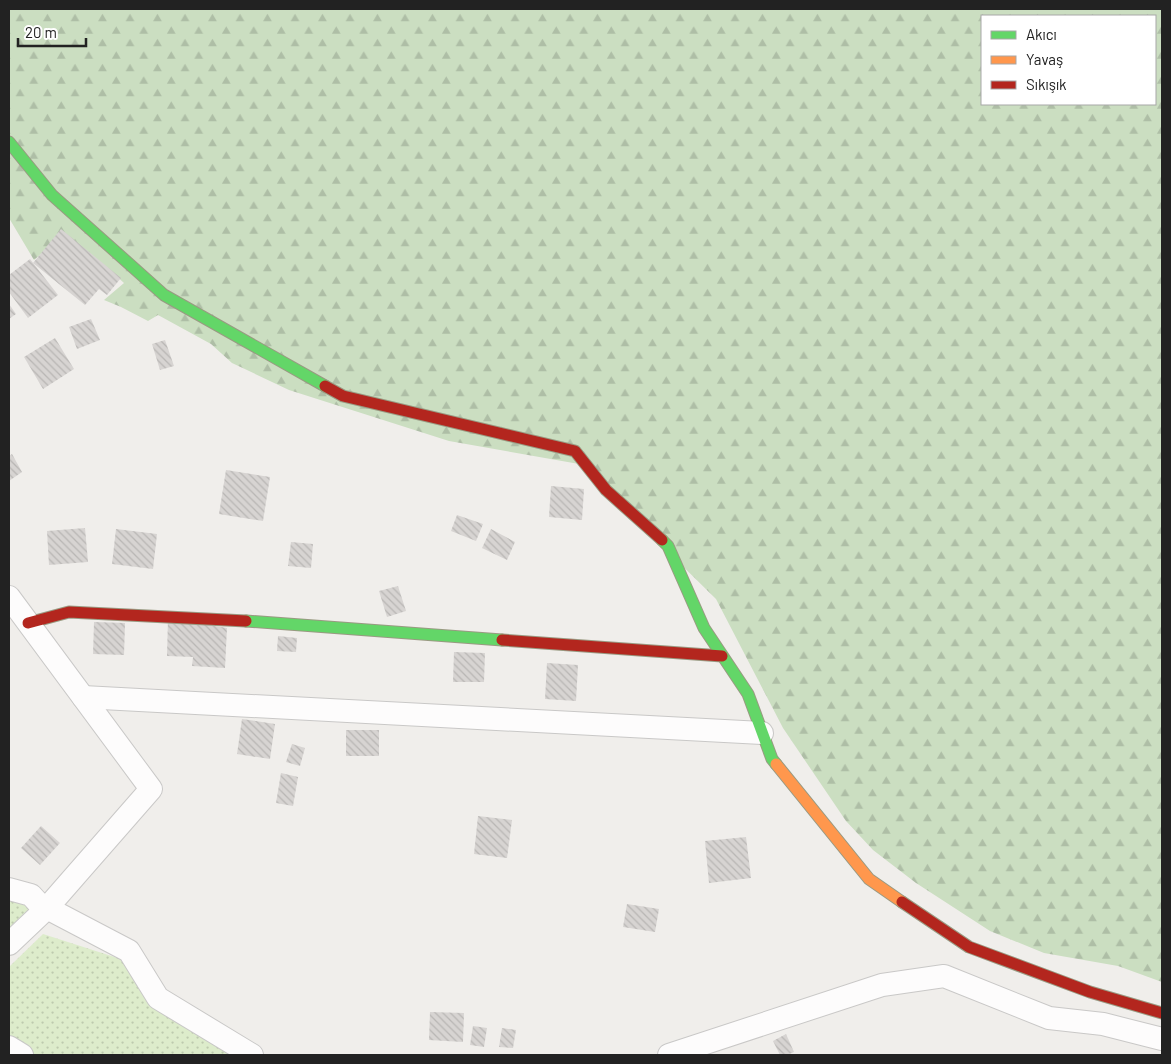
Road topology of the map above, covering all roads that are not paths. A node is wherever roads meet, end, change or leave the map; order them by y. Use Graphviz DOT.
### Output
graph roads {
  1 [pos="9,142"];
  2 [pos="9,596"];
  3 [pos="28,622"];
  4 [pos="722,656"];
  5 [pos="83,697"];
  6 [pos="762,733"];
  7 [pos="9,889"];
  8 [pos="9,903"];
  9 [pos="44,907"];
  10 [pos="9,944"];
  11 [pos="1162,1013"];
  12 [pos="1162,1039"];
  13 [pos="9,1047"];
  14 [pos="22,1055"];
  15 [pos="252,1055"];
  16 [pos="668,1055"];
  1 -- 4 [label="street"];
  2 -- 3 [label="street"];
  3 -- 4 [label="street"];
  3 -- 5 [label="street"];
  4 -- 6 [label="street"];
  5 -- 6 [label="street"];
  5 -- 9 [label="street"];
  6 -- 11 [label="street"];
  7 -- 9 [label="street"];
  8 -- 9 [label="street"];
  9 -- 10 [label="street"];
  9 -- 15 [label="street"];
  12 -- 16 [label="street"];
  13 -- 14 [label="street"];
}
